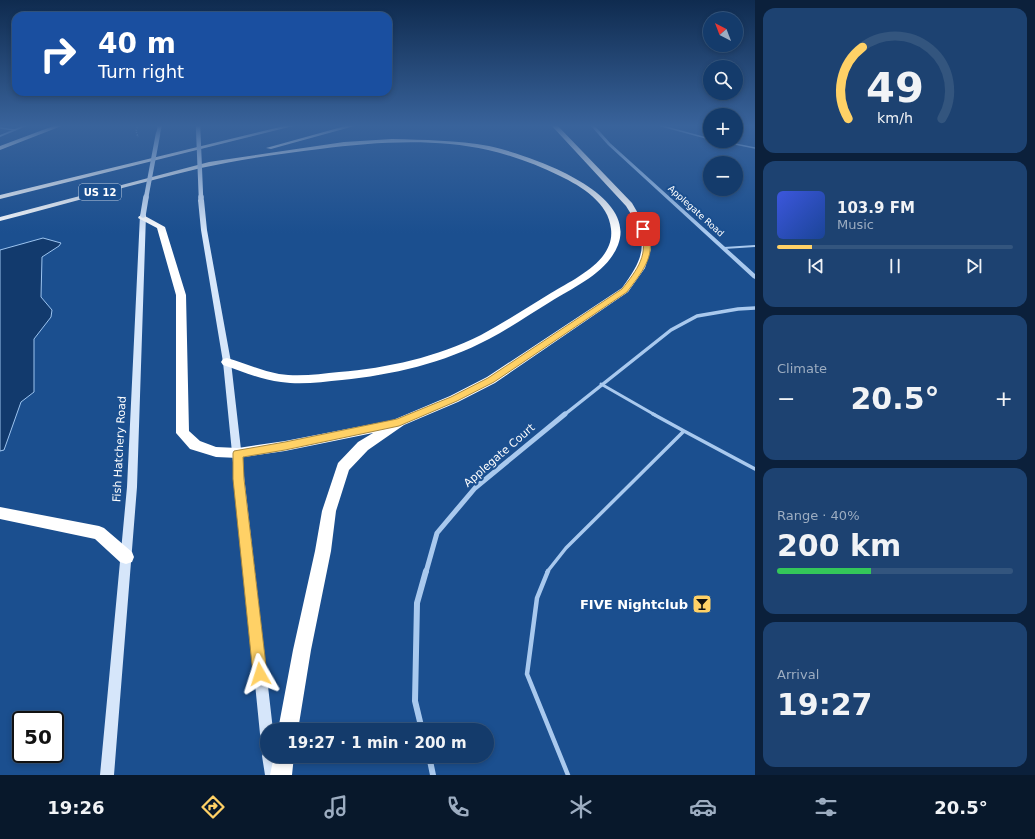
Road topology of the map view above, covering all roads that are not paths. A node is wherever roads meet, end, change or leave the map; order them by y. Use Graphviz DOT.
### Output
graph roads {
  1 [pos="146,161"];
  2 [pos="153,161"];
  3 [pos="199,161"];
  4 [pos="219,161"];
  5 [pos="233,161"];
  6 [pos="536,161"];
  7 [pos="588,161"];
  8 [pos="629,161"];
  9 [pos="201,166"];
  10 [pos="0,197"];
  11 [pos="142,216"];
  12 [pos="0,218"];
  13 [pos="755,246"];
  14 [pos="724,248"];
  15 [pos="755,277"];
  16 [pos="755,308"];
  17 [pos="227,362"];
  18 [pos="601,384"];
  19 [pos="399,422"];
  20 [pos="684,431"];
  21 [pos="238,453"];
  22 [pos="755,469"];
  23 [pos="0,513"];
  24 [pos="126,557"];
  25 [pos="266,723"];
  26 [pos="289,723"];
  27 [pos="420,723"];
  28 [pos="270,763"];
  29 [pos="283,763"];
  30 [pos="430,763"];
  31 [pos="107,775"];
  32 [pos="272,775"];
  33 [pos="281,775"];
  34 [pos="433,775"];
  35 [pos="568,775"];
  1 -- 10 [label="highway, US 12"];
  2 -- 11 [label="main road, Fish Hatchery Road, bridge"];
  3 -- 17 [label="main road, bridge"];
  4 -- 9 [label="highway, US 12"];
  5 -- 9 [label="highway"];
  6 -- 17 [label="highway"];
  7 -- 19 [label="highway"];
  8 -- 14 [label="street, Applegate Road"];
  9 -- 12 [label="highway, US 12"];
  11 -- 21 [label="highway"];
  11 -- 24 [label="main road, Fish Hatchery Road"];
  13 -- 14 [label="lane"];
  14 -- 15 [label="street, Applegate Road"];
  16 -- 18 [label="street, Applegate Court"];
  17 -- 21 [label="main road"];
  18 -- 20 [label="lane"];
  18 -- 27 [label="street, Applegate Court"];
  19 -- 21 [label="highway"];
  19 -- 26 [label="highway"];
  20 -- 22 [label="lane"];
  20 -- 35 [label="lane"];
  21 -- 25 [label="main road"];
  23 -- 24 [label="highway"];
  24 -- 31 [label="main road, Fish Hatchery Road"];
  28 -- 32 [label="main road"];
  29 -- 33 [label="highway"];
  30 -- 34 [label="street"];
}
